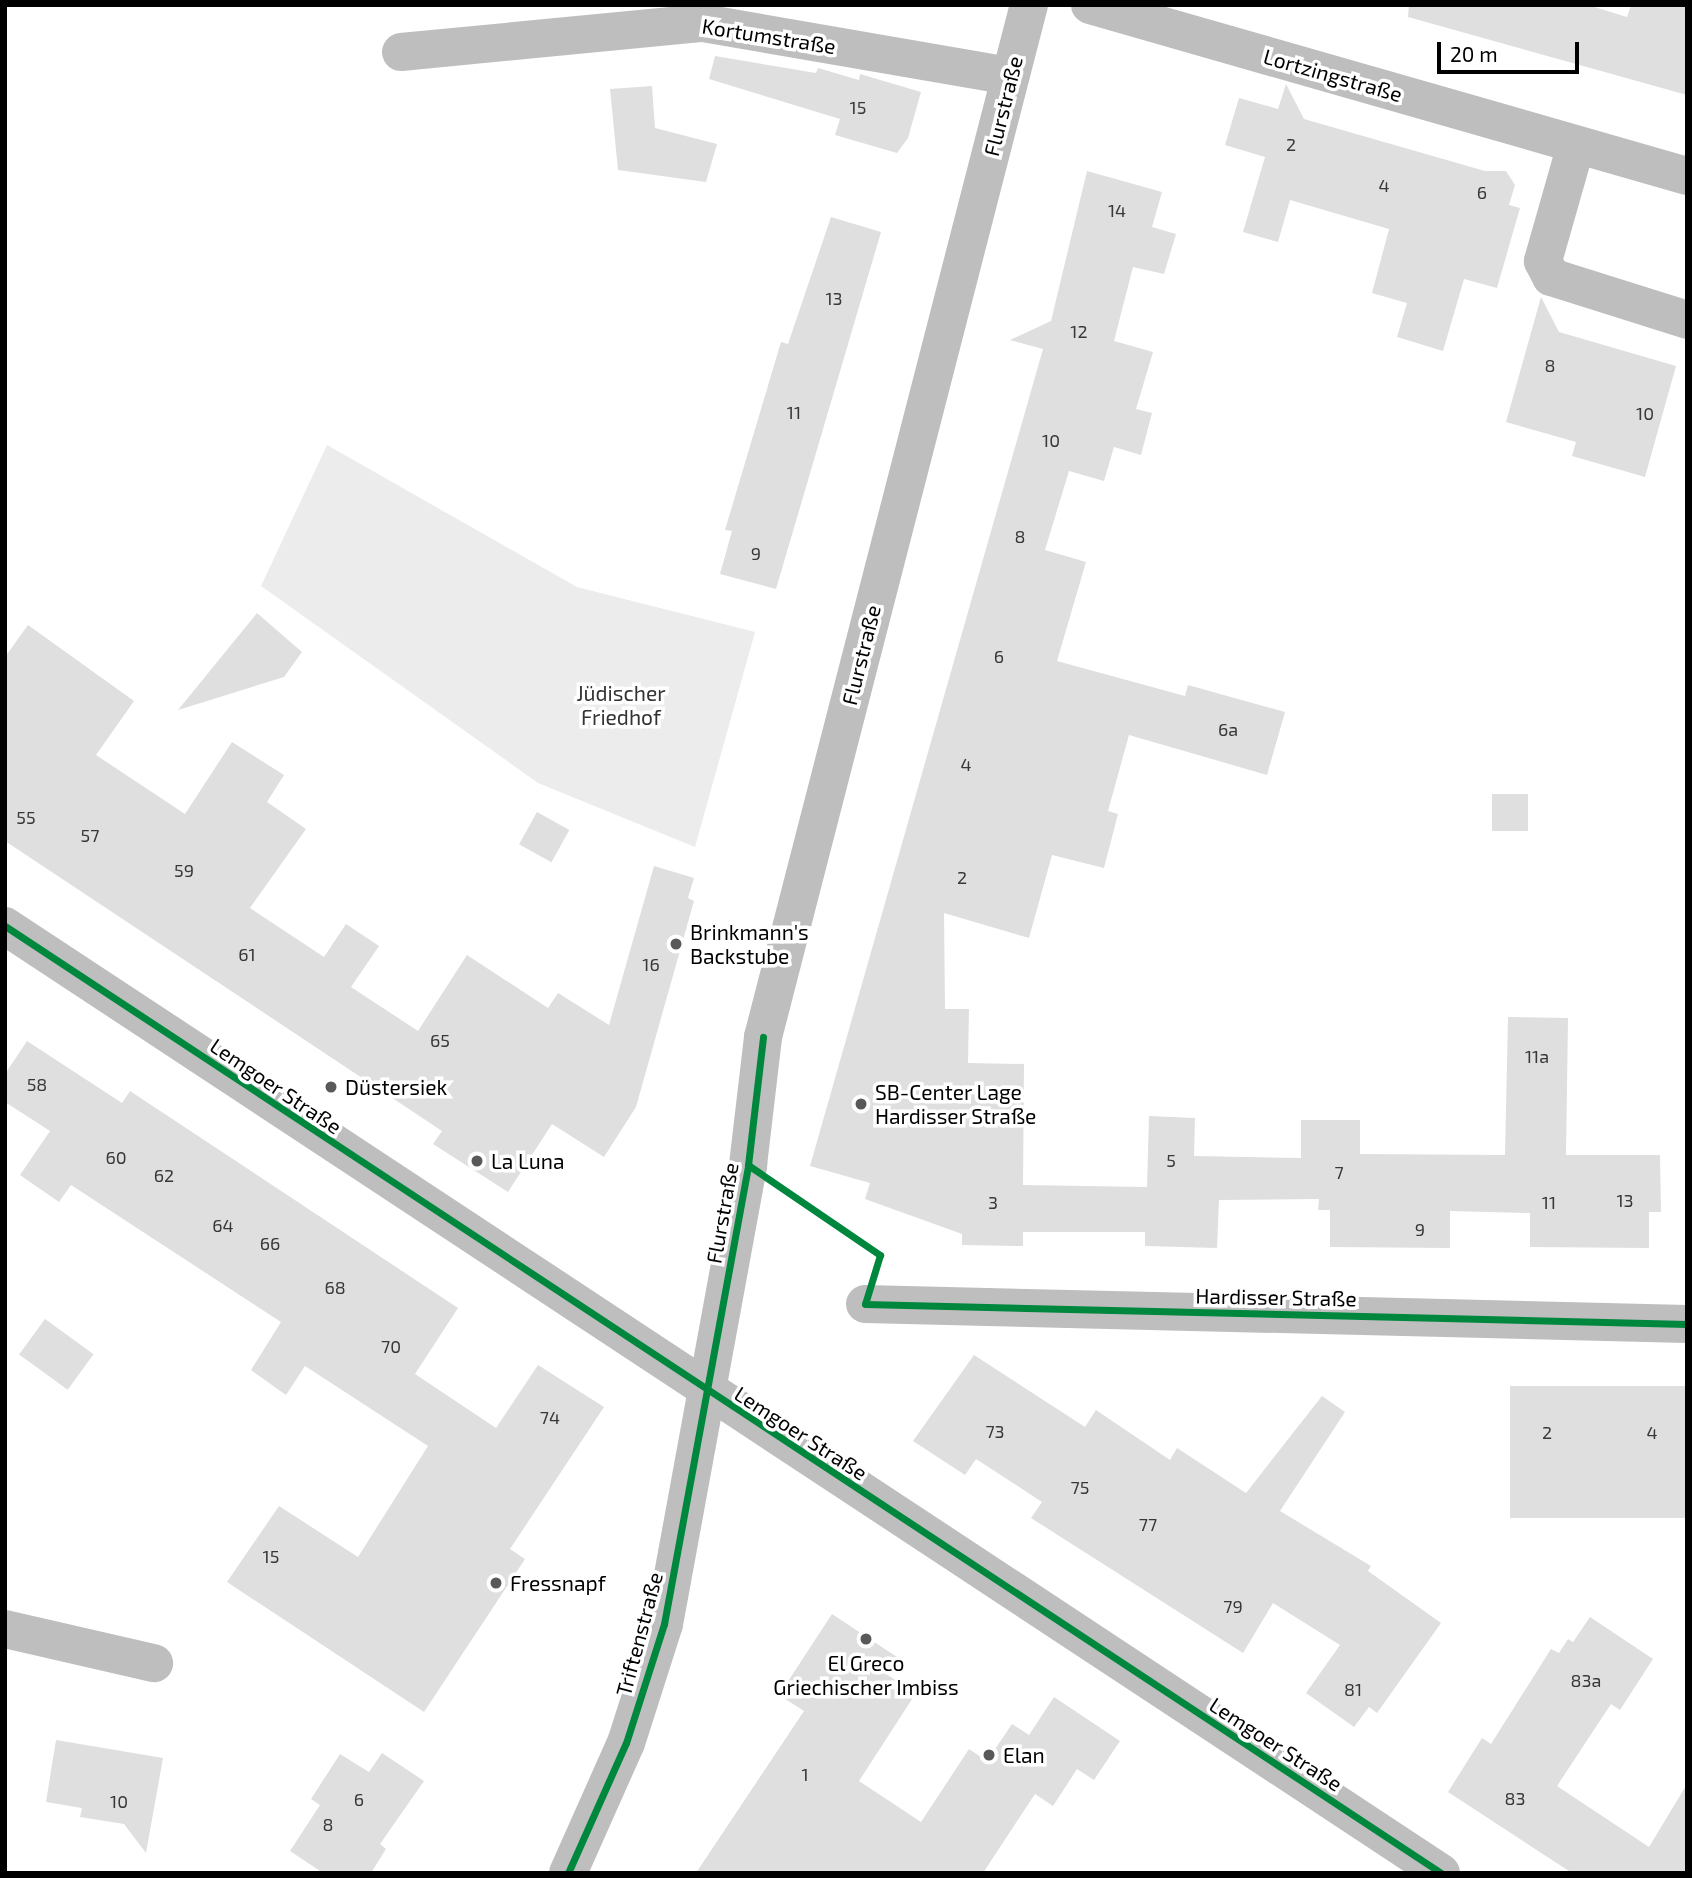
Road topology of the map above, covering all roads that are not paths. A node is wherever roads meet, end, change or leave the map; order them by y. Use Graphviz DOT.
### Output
graph roads {
  1 [pos="1029,5"];
  2 [pos="1090,5"];
  3 [pos="401,52"];
  4 [pos="1010,76"];
  5 [pos="1576,145"];
  6 [pos="1687,176"];
  7 [pos="1687,320"];
  8 [pos="5,926"];
  9 [pos="865,1304"];
  10 [pos="1687,1324"];
  11 [pos="709,1394"];
  12 [pos="5,1629"];
  13 [pos="154,1662"];
  14 [pos="568,1873"];
  15 [pos="1441,1873"];
  1 -- 4 [label="street, Flurstraße"];
  2 -- 5 [label="street, Lortzingstraße"];
  3 -- 4 [label="street, Kortumstraße"];
  4 -- 11 [label="street, Flurstraße"];
  5 -- 6 [label="street, Lortzingstraße"];
  5 -- 7 [label="street"];
  8 -- 11 [label="street, Lemgoer Straße"];
  9 -- 10 [label="street, Hardisser Straße"];
  11 -- 14 [label="street, Triftenstraße"];
  11 -- 15 [label="street, Lemgoer Straße"];
  12 -- 13 [label="street"];
}
